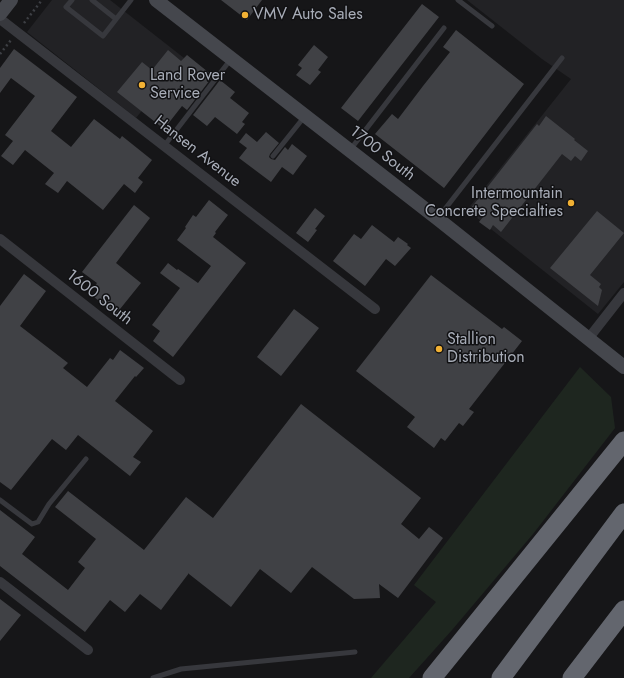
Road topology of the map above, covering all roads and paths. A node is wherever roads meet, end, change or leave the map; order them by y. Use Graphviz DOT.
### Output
graph roads {
  1 [pos="11,0"];
  2 [pos="42,0"];
  3 [pos="72,0"];
  4 [pos="92,0"];
  5 [pos="131,0"];
  6 [pos="156,0"];
  7 [pos="458,0"];
  8 [pos="0,14"];
  9 [pos="0,19"];
  10 [pos="116,19"];
  11 [pos="25,21"];
  12 [pos="492,26"];
  13 [pos="444,28"];
  14 [pos="10,41"];
  15 [pos="0,54"];
  16 [pos="562,58"];
  17 [pos="232,59"];
  18 [pos="305,116"];
  19 [pos="164,146"];
  20 [pos="350,150"];
  21 [pos="274,156"];
  22 [pos="438,219"];
  23 [pos="0,239"];
  24 [pos="624,293"];
  25 [pos="375,309"];
  26 [pos="588,339"];
  27 [pos="624,367"];
  28 [pos="180,380"];
  29 [pos="624,441"];
  30 [pos="86,459"];
  31 [pos="0,500"];
  32 [pos="624,513"];
  33 [pos="0,582"];
  34 [pos="624,610"];
  35 [pos="88,650"];
  36 [pos="355,652"];
  37 [pos="153,678"];
  38 [pos="432,678"];
  39 [pos="501,678"];
  40 [pos="572,678"];
  1 -- 8 [label="street"];
  2 -- 11 [label="path"];
  3 -- 10 [label="lane"];
  4 -- 10 [label="lane"];
  5 -- 10 [label="lane"];
  6 -- 17 [label="street, 1700 South"];
  7 -- 12 [label="lane"];
  9 -- 19 [label="street, Hansen Avenue"];
  13 -- 20 [label="lane"];
  14 -- 15 [label="path"];
  16 -- 22 [label="lane"];
  17 -- 18 [label="street, 1700 South"];
  17 -- 19 [label="lane"];
  18 -- 20 [label="street, 1700 South"];
  18 -- 21 [label="lane"];
  19 -- 25 [label="street, Hansen Avenue"];
  20 -- 22 [label="street, 1700 South"];
  22 -- 26 [label="street, 1700 South"];
  23 -- 28 [label="street, 1600 South"];
  24 -- 26 [label="street"];
  26 -- 27 [label="street, 1700 South"];
  29 -- 38 [label="highway"];
  30 -- 31 [label="lane"];
  32 -- 39 [label="highway"];
  33 -- 35 [label="street"];
  34 -- 40 [label="highway"];
  36 -- 37 [label="lane"];
}
